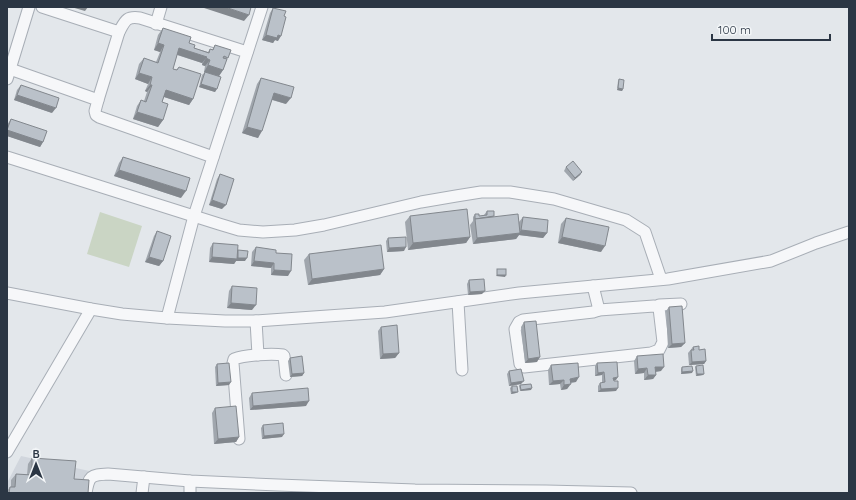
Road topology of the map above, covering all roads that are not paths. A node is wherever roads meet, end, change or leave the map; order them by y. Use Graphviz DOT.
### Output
graph roads {
  1 [pos="29,7"];
  2 [pos="42,7"];
  3 [pos="161,7"];
  4 [pos="262,7"];
  5 [pos="156,24"];
  6 [pos="119,32"];
  7 [pos="247,52"];
  8 [pos="8,74"];
  9 [pos="98,100"];
  10 [pos="7,157"];
  11 [pos="213,157"];
  12 [pos="194,216"];
  13 [pos="849,232"];
  14 [pos="661,279"];
  15 [pos="593,286"];
  16 [pos="7,293"];
  17 [pos="458,302"];
  18 [pos="681,304"];
  19 [pos="657,307"];
  20 [pos="91,309"];
  21 [pos="599,310"];
  22 [pos="167,318"];
  23 [pos="256,321"];
  24 [pos="258,355"];
  25 [pos="462,370"];
  26 [pos="286,375"];
  27 [pos="239,439"];
  28 [pos="7,452"];
  29 [pos="144,477"];
  30 [pos="190,481"];
  31 [pos="234,488"];
  32 [pos="278,489"];
  33 [pos="371,491"];
  34 [pos="452,492"];
  35 [pos="502,492"];
  36 [pos="557,492"];
  37 [pos="86,493"];
  38 [pos="142,493"];
  39 [pos="190,493"];
  40 [pos="631,493"];
  1 -- 8 [label="street"];
  2 -- 6 [label="street"];
  3 -- 5 [label="street"];
  4 -- 7 [label="street"];
  5 -- 6 [label="street"];
  5 -- 7 [label="street"];
  6 -- 9 [label="street"];
  7 -- 11 [label="street"];
  8 -- 9 [label="street"];
  9 -- 11 [label="street"];
  10 -- 12 [label="street"];
  11 -- 12 [label="street"];
  12 -- 14 [label="street"];
  12 -- 22 [label="street"];
  13 -- 14 [label="street"];
  14 -- 15 [label="street"];
  15 -- 17 [label="street"];
  15 -- 21 [label="street"];
  16 -- 20 [label="street"];
  17 -- 23 [label="street"];
  17 -- 25 [label="street"];
  18 -- 19 [label="street"];
  19 -- 21 [label="street"];
  19 -- 21 [label="street"];
  20 -- 22 [label="street"];
  20 -- 28 [label="street"];
  22 -- 23 [label="street"];
  23 -- 24 [label="street"];
  24 -- 26 [label="street"];
  24 -- 27 [label="street"];
  29 -- 30 [label="street"];
  29 -- 37 [label="street"];
  29 -- 38 [label="street"];
  30 -- 31 [label="street"];
  30 -- 39 [label="street"];
  31 -- 32 [label="street"];
  32 -- 33 [label="street"];
  33 -- 34 [label="street"];
  34 -- 35 [label="street"];
  35 -- 36 [label="street"];
  36 -- 40 [label="street"];
}
